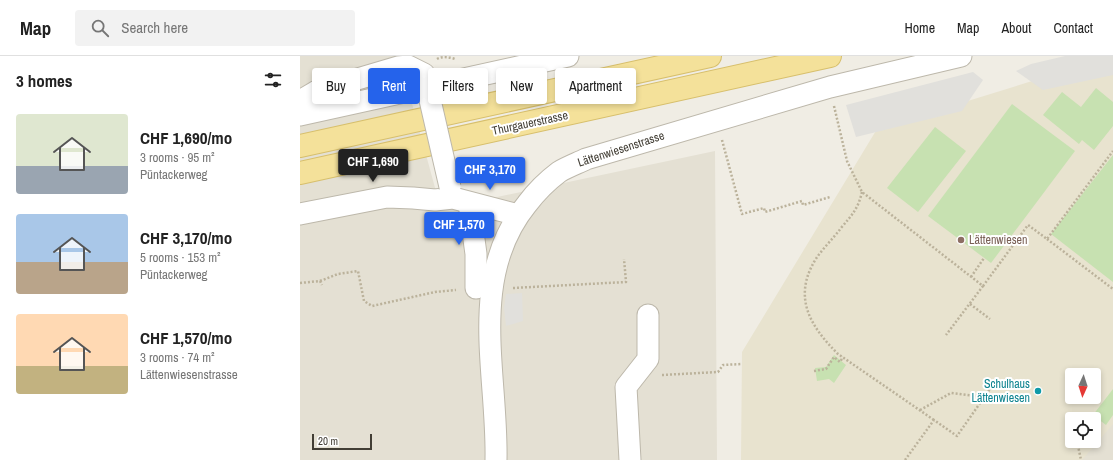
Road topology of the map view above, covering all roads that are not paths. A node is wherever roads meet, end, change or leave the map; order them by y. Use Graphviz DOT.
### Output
graph roads {
  1 [pos="568,56"];
  2 [pos="710,56"];
  3 [pos="830,56"];
  4 [pos="961,56"];
  5 [pos="308,96"];
  6 [pos="300,115"];
  7 [pos="300,146"];
  8 [pos="300,173"];
  9 [pos="457,196"];
  10 [pos="300,214"];
  11 [pos="518,215"];
  12 [pos="476,288"];
  13 [pos="648,314"];
  14 [pos="502,459"];
  15 [pos="630,460"];
  1 -- 6 [label="street"];
  2 -- 7 [label="main road"];
  3 -- 8 [label="main road, Thurgauerstrasse"];
  4 -- 11 [label="street, Lättenwiesenstrasse"];
  5 -- 9 [label="street, bridge"];
  9 -- 10 [label="street"];
  9 -- 11 [label="street"];
  9 -- 12 [label="street"];
  11 -- 14 [label="street, Lättenwiesenstrasse"];
  13 -- 15 [label="street"];
}
